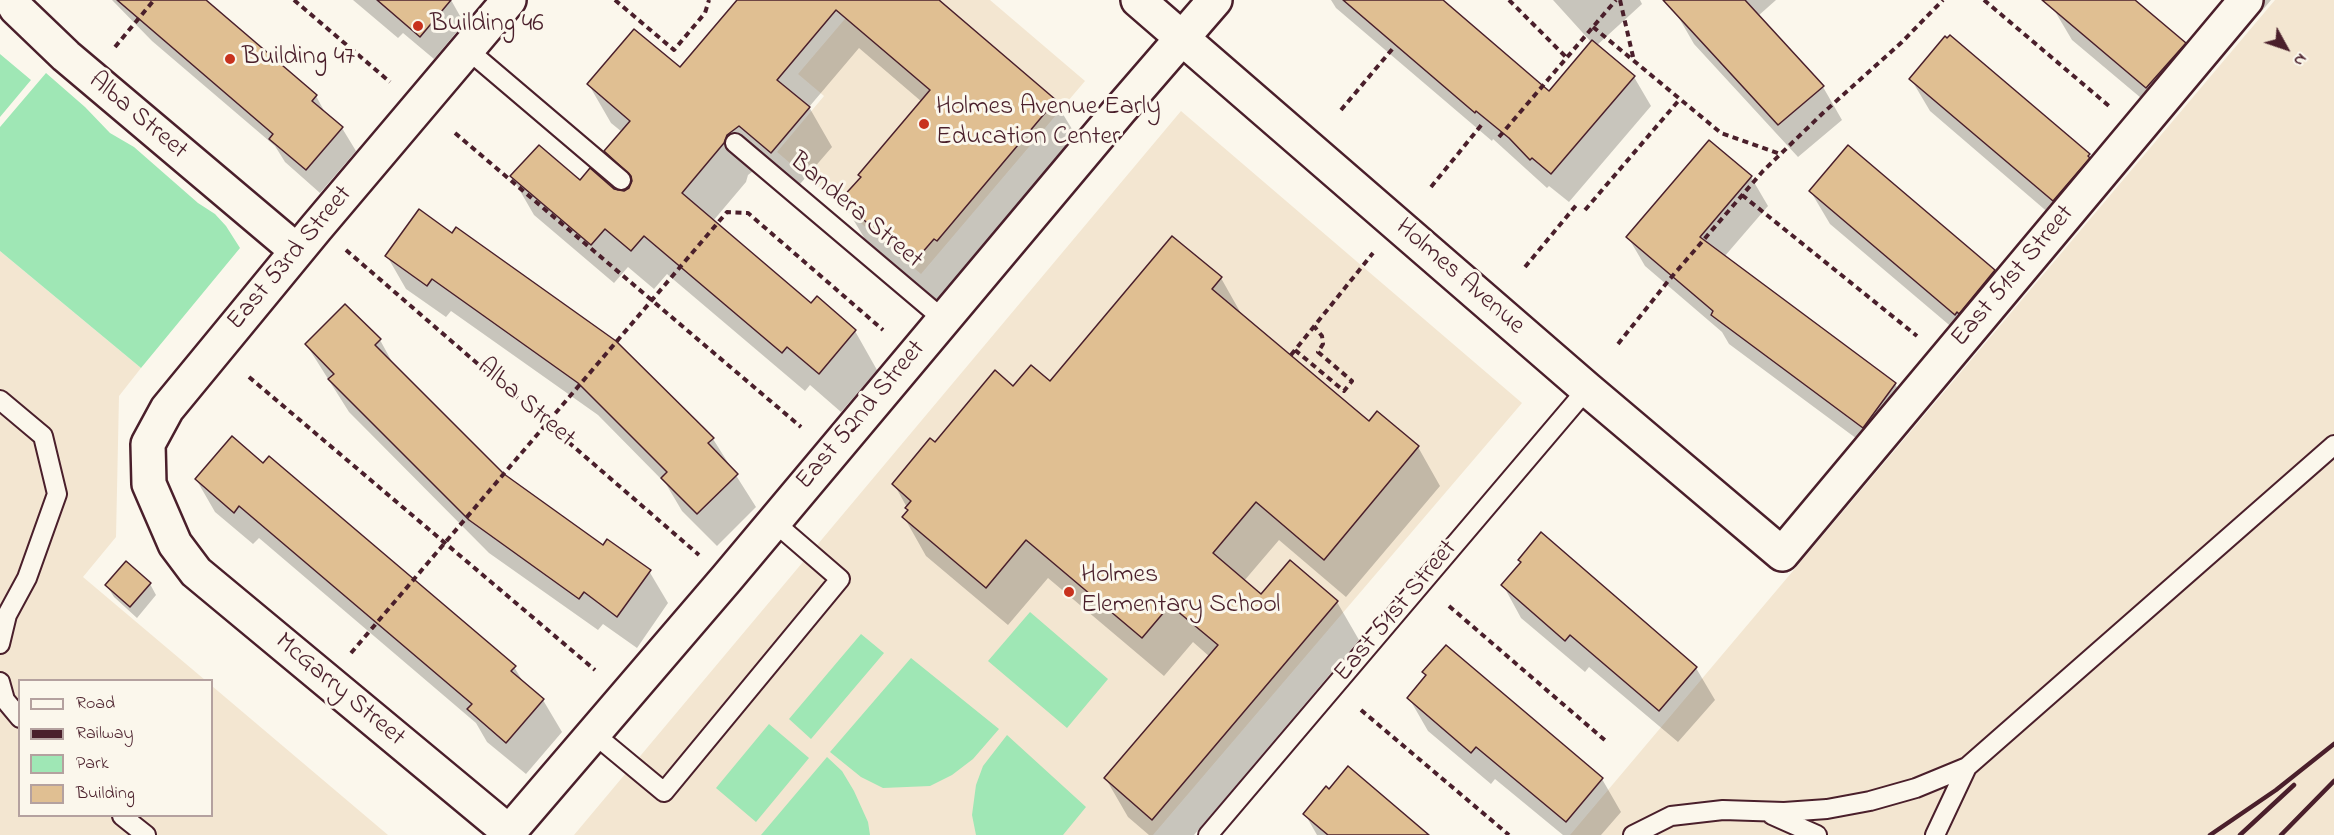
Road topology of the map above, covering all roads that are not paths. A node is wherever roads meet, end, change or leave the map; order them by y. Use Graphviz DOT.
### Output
graph roads {
  1 [pos="11,0"];
  2 [pos="509,0"];
  3 [pos="1138,0"];
  4 [pos="1215,0"];
  5 [pos="2246,0"];
  6 [pos="1182,38"];
  7 [pos="468,51"];
  8 [pos="735,143"];
  9 [pos="621,180"];
  10 [pos="297,251"];
  11 [pos="943,319"];
  12 [pos="1587,389"];
  13 [pos="0,400"];
  14 [pos="2334,445"];
  15 [pos="774,522"];
  16 [pos="175,544"];
  17 [pos="1782,554"];
  18 [pos="0,644"];
  19 [pos="0,682"];
  20 [pos="18,716"];
  21 [pos="594,734"];
  22 [pos="1967,767"];
  23 [pos="1766,812"];
  24 [pos="123,817"];
  25 [pos="509,832"];
  26 [pos="146,835"];
  27 [pos="1208,835"];
  28 [pos="1633,835"];
  29 [pos="1817,835"];
  30 [pos="1935,835"];
  1 -- 10 [label="street, Alba Street"];
  2 -- 7 [label="street, East 53rd Street"];
  3 -- 6 [label="street, Holmes Avenue"];
  4 -- 6 [label="street, East 52nd Street"];
  5 -- 17 [label="street, East 51st Street"];
  6 -- 11 [label="street, East 52nd Street"];
  6 -- 12 [label="street, Holmes Avenue"];
  7 -- 9 [label="lane"];
  7 -- 10 [label="street, East 53rd Street"];
  8 -- 11 [label="lane, Bandera Street"];
  10 -- 16 [label="street, East 53rd Street"];
  11 -- 15 [label="street, East 52nd Street"];
  12 -- 17 [label="street, Holmes Avenue"];
  12 -- 27 [label="lane, East 51st Street"];
  13 -- 18 [label="lane"];
  14 -- 22 [label="lane"];
  15 -- 21 [label="street, East 52nd Street"];
  15 -- 21 [label="lane"];
  16 -- 25 [label="street, McGarry Street"];
  19 -- 20 [label="lane"];
  21 -- 25 [label="street, East 52nd Street"];
  22 -- 23 [label="lane"];
  22 -- 30 [label="lane"];
  23 -- 28 [label="lane"];
  23 -- 29 [label="lane"];
  24 -- 26 [label="lane"];
}
